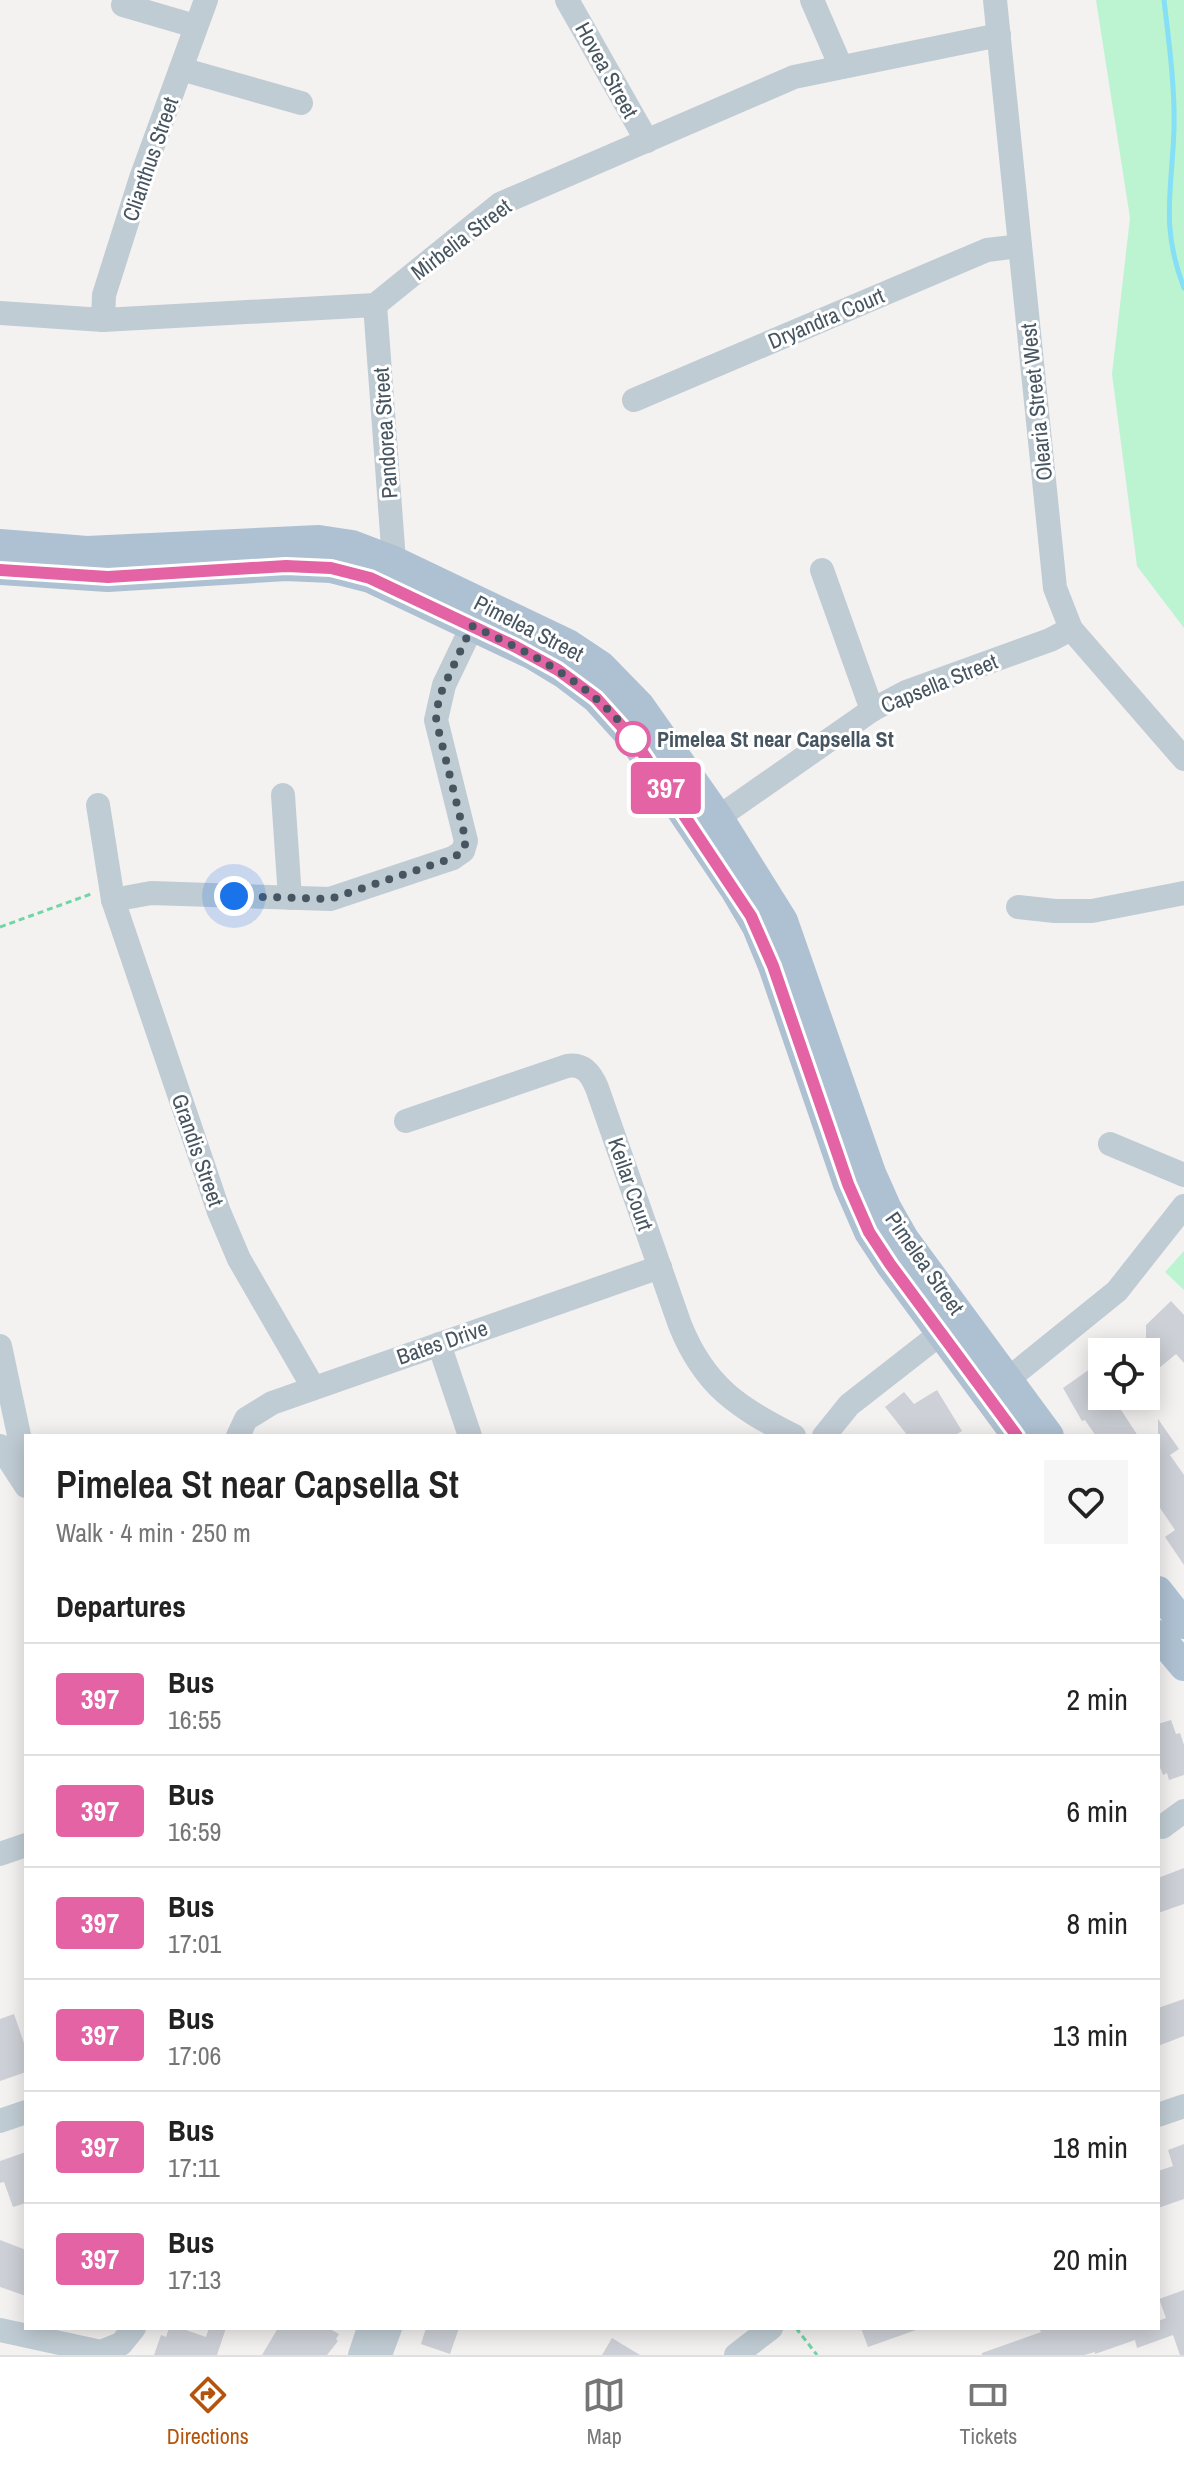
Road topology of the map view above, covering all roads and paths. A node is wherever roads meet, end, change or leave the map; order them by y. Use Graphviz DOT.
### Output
graph roads {
  1 [pos="206,0"];
  2 [pos="567,0"];
  3 [pos="812,0"];
  4 [pos="995,0"];
  5 [pos="123,5"];
  6 [pos="195,26"];
  7 [pos="999,35"];
  8 [pos="841,67"];
  9 [pos="181,69"];
  10 [pos="301,103"];
  11 [pos="647,141"];
  12 [pos="1020,246"];
  13 [pos="375,305"];
  14 [pos="0,313"];
  15 [pos="103,320"];
  16 [pos="634,400"];
  17 [pos="0,544"];
  18 [pos="394,561"];
  19 [pos="0,570"];
  20 [pos="822,570"];
  21 [pos="478,615"];
  22 [pos="1071,629"];
  23 [pos="872,710"];
  24 [pos="1184,759"];
  25 [pos="283,795"];
  26 [pos="98,805"];
  27 [pos="707,825"];
  28 [pos="1184,893"];
  29 [pos="290,898"];
  30 [pos="113,900"];
  31 [pos="1018,907"];
  32 [pos="0,927"];
  33 [pos="406,1121"];
  34 [pos="1110,1144"];
  35 [pos="1184,1175"];
  36 [pos="1184,1206"];
  37 [pos="660,1267"];
  38 [pos="952,1325"];
  39 [pos="439,1344"];
  40 [pos="0,1346"];
  41 [pos="313,1387"];
  42 [pos="998,1388"];
  43 [pos="4,1391"];
  44 [pos="239,1434"];
  45 [pos="469,1434"];
  46 [pos="790,1434"];
  47 [pos="826,1434"];
  48 [pos="1016,1434"];
  49 [pos="1047,1434"];
  50 [pos="0,1446"];
  51 [pos="24,1461"];
  52 [pos="24,1483"];
  53 [pos="1160,1594"];
  54 [pos="1184,1624"];
  55 [pos="1160,1637"];
  56 [pos="1184,1666"];
  57 [pos="1184,1811"];
  58 [pos="1168,1826"];
  59 [pos="24,1846"];
  60 [pos="0,1854"];
  61 [pos="1184,2106"];
  62 [pos="24,2113"];
  63 [pos="1160,2114"];
  64 [pos="0,2121"];
  65 [pos="0,2330"];
  66 [pos="132,2330"];
  67 [pos="368,2330"];
  68 [pos="389,2330"];
  69 [pos="768,2330"];
  70 [pos="798,2330"];
  71 [pos="360,2355"];
  72 [pos="380,2355"];
  73 [pos="736,2355"];
  74 [pos="817,2355"];
  1 -- 6 [label="street, Clianthus Street"];
  2 -- 11 [label="street, Hovea Street"];
  3 -- 8 [label="street"];
  4 -- 7 [label="street, Olearia Street West"];
  5 -- 6 [label="street"];
  6 -- 9 [label="street, Clianthus Street"];
  7 -- 8 [label="street, Mirbelia Street"];
  7 -- 12 [label="street, Olearia Street West"];
  8 -- 11 [label="street, Mirbelia Street"];
  9 -- 10 [label="street"];
  9 -- 15 [label="street, Clianthus Street"];
  11 -- 13 [label="street, Mirbelia Street"];
  12 -- 16 [label="street, Dryandra Court"];
  12 -- 22 [label="street, Olearia Street West"];
  13 -- 15 [label="street"];
  13 -- 18 [label="street, Pandorea Street"];
  14 -- 15 [label="street"];
  17 -- 18 [label="main road, Pimelea Street"];
  18 -- 21 [label="main road, Pimelea Street"];
  19 -- 21 [label="main road, Pimelea Street"];
  20 -- 23 [label="street"];
  21 -- 27 [label="main road, Pimelea Street"];
  21 -- 29 [label="street"];
  22 -- 23 [label="street, Capsella Street"];
  22 -- 24 [label="street, Olearia Street West"];
  23 -- 27 [label="street, Capsella Street"];
  25 -- 29 [label="street"];
  26 -- 30 [label="street, Grandis Street"];
  27 -- 38 [label="main road, Pimelea Street"];
  28 -- 31 [label="street"];
  29 -- 30 [label="street"];
  30 -- 32 [label="path"];
  30 -- 41 [label="street, Grandis Street"];
  33 -- 37 [label="street, Keilar Court"];
  34 -- 35 [label="street"];
  36 -- 42 [label="street"];
  37 -- 39 [label="street, Bates Drive"];
  37 -- 46 [label="street, Keilar Court"];
  38 -- 42 [label="main road, Pimelea Street"];
  38 -- 47 [label="street"];
  39 -- 41 [label="street, Bates Drive"];
  39 -- 45 [label="street"];
  40 -- 43 [label="street"];
  41 -- 44 [label="street, Bates Drive"];
  42 -- 48 [label="main road, Pimelea Street"];
  42 -- 49 [label="main road, Pimelea Street"];
  43 -- 51 [label="street"];
  50 -- 52 [label="street"];
  53 -- 54 [label="main road"];
  55 -- 56 [label="main road"];
  57 -- 58 [label="street"];
  59 -- 60 [label="street"];
  61 -- 63 [label="street"];
  62 -- 64 [label="street"];
  65 -- 66 [label="street"];
  67 -- 71 [label="street"];
  68 -- 72 [label="street"];
  69 -- 73 [label="street"];
  70 -- 74 [label="path"];
}
